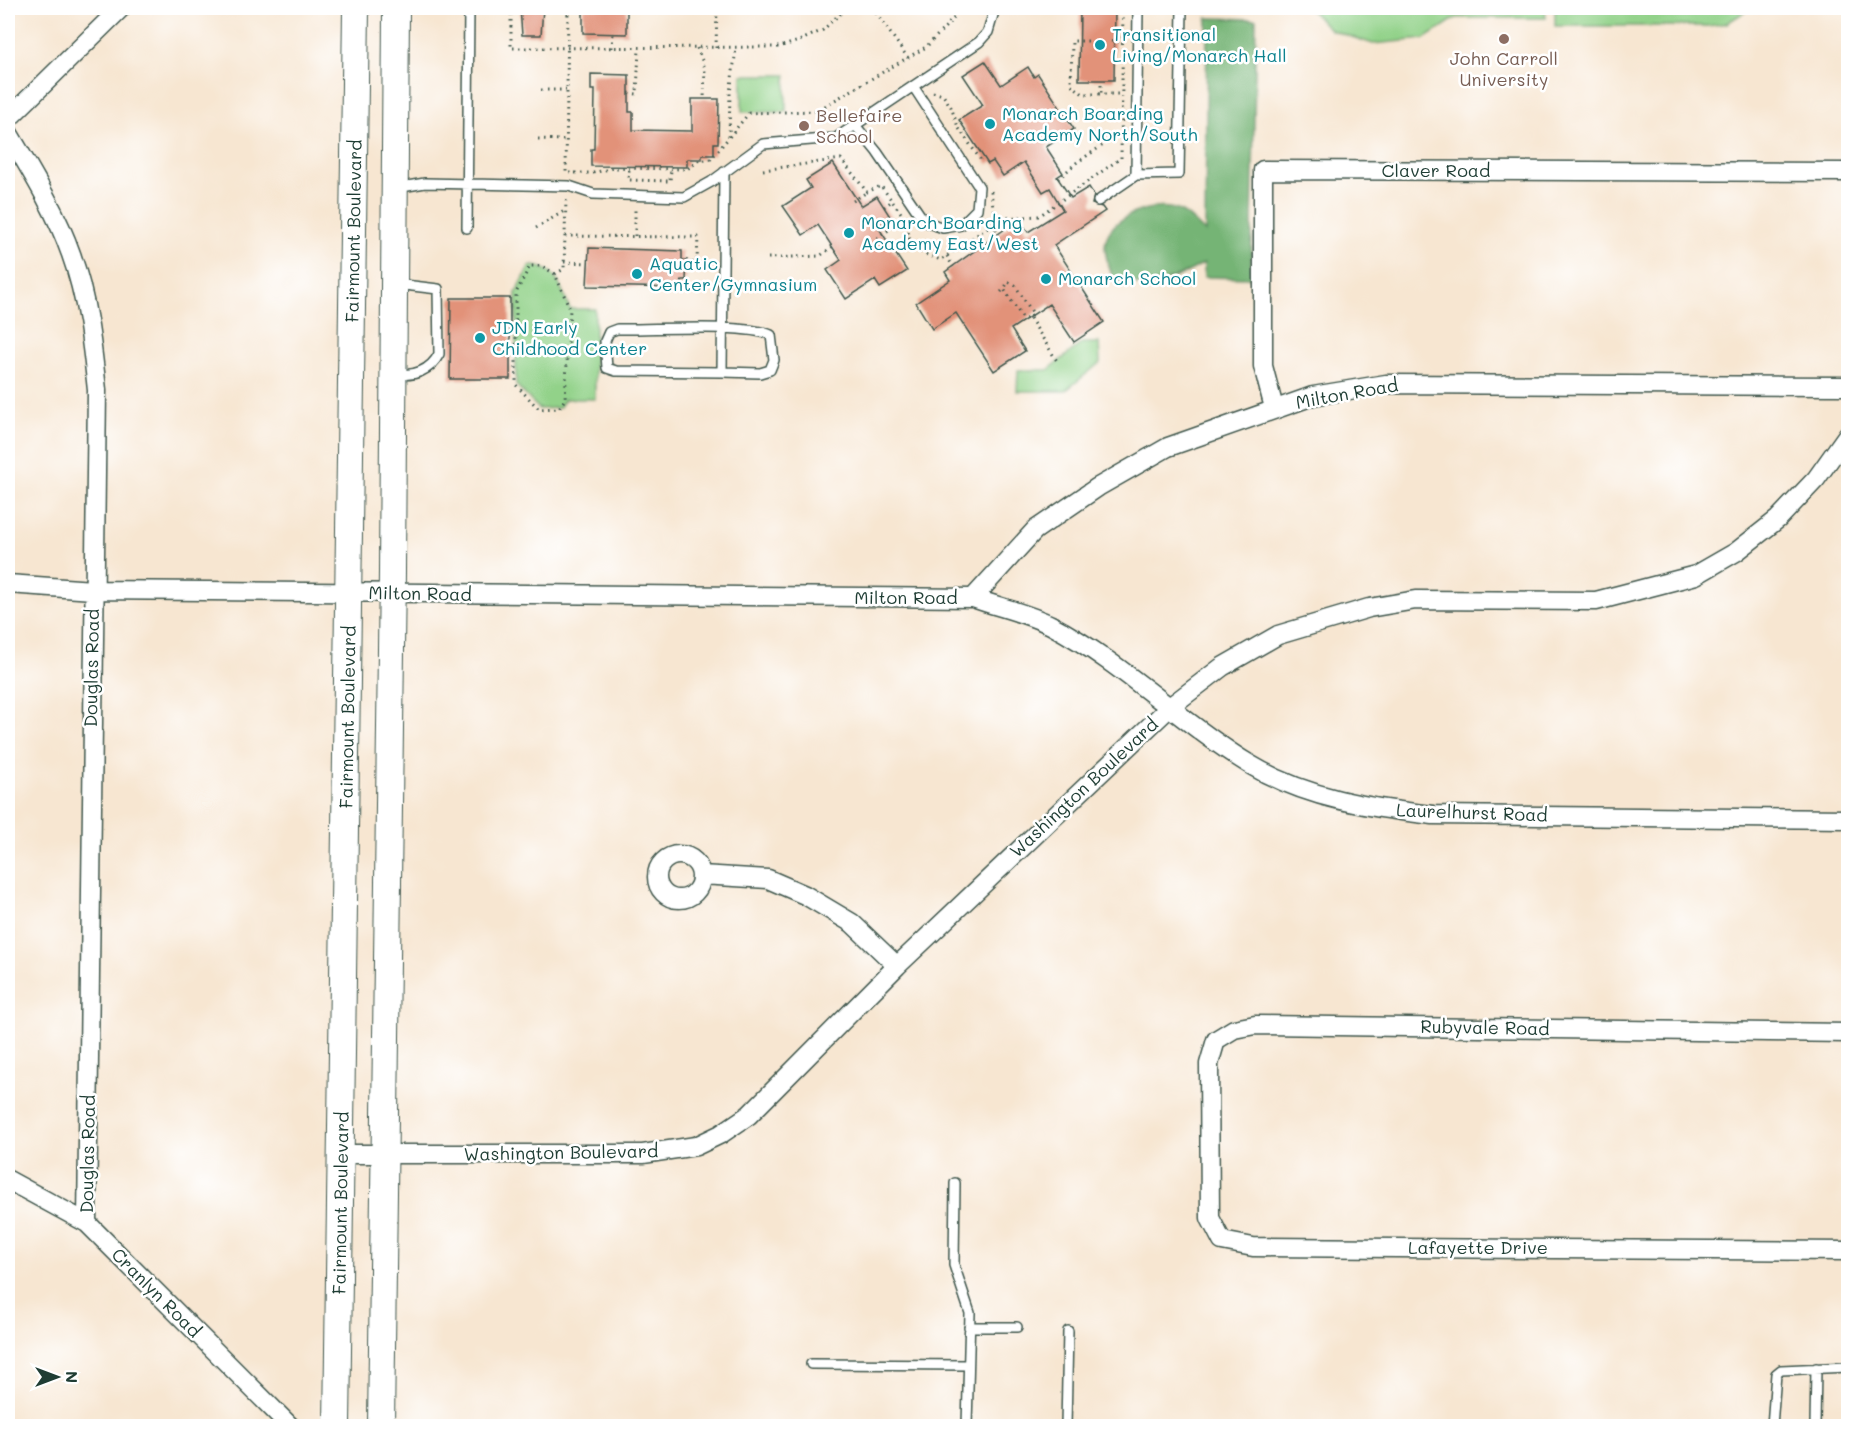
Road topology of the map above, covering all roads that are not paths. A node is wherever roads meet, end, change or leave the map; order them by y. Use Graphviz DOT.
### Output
graph roads {
  1 [pos="121,8"];
  2 [pos="356,8"];
  3 [pos="396,8"];
  4 [pos="469,8"];
  5 [pos="995,8"];
  6 [pos="1138,8"];
  7 [pos="1182,8"];
  8 [pos="913,86"];
  9 [pos="8,119"];
  10 [pos="855,125"];
  11 [pos="8,132"];
  12 [pos="724,172"];
  13 [pos="1848,172"];
  14 [pos="1136,176"];
  15 [pos="467,184"];
  16 [pos="355,188"];
  17 [pos="395,189"];
  18 [pos="1098,201"];
  19 [pos="467,228"];
  20 [pos="394,284"];
  21 [pos="723,330"];
  22 [pos="722,372"];
  23 [pos="394,373"];
  24 [pos="1848,386"];
  25 [pos="1274,408"];
  26 [pos="1848,434"];
  27 [pos="8,584"];
  28 [pos="93,590"];
  29 [pos="349,593"];
  30 [pos="392,593"];
  31 [pos="973,598"];
  32 [pos="1171,706"];
  33 [pos="1848,819"];
  34 [pos="701,875"];
  35 [pos="897,966"];
  36 [pos="1848,1033"];
  37 [pos="1209,1131"];
  38 [pos="342,1154"];
  39 [pos="384,1154"];
  40 [pos="8,1180"];
  41 [pos="956,1183"];
  42 [pos="87,1223"];
  43 [pos="1848,1251"];
  44 [pos="969,1327"];
  45 [pos="1017,1327"];
  46 [pos="1068,1331"];
  47 [pos="811,1364"];
  48 [pos="967,1365"];
  49 [pos="1848,1367"];
  50 [pos="1816,1368"];
  51 [pos="290,1426"];
  52 [pos="337,1426"];
  53 [pos="381,1426"];
  54 [pos="967,1426"];
  55 [pos="1066,1426"];
  56 [pos="1773,1426"];
  57 [pos="1815,1426"];
  1 -- 9 [label="street"];
  2 -- 16 [label="main road, Fairmount Boulevard"];
  3 -- 17 [label="main road"];
  4 -- 15 [label="lane"];
  5 -- 8 [label="lane"];
  6 -- 14 [label="lane"];
  7 -- 14 [label="lane"];
  8 -- 10 [label="lane"];
  8 -- 10 [label="lane"];
  10 -- 12 [label="lane"];
  11 -- 28 [label="street, Douglas Road"];
  12 -- 15 [label="lane"];
  12 -- 21 [label="lane"];
  13 -- 25 [label="street, Claver Road"];
  14 -- 18 [label="lane"];
  15 -- 17 [label="lane"];
  15 -- 19 [label="lane"];
  16 -- 17 [label="main road"];
  16 -- 29 [label="main road, Fairmount Boulevard"];
  17 -- 20 [label="main road"];
  20 -- 23 [label="main road"];
  20 -- 23 [label="lane"];
  21 -- 22 [label="lane"];
  21 -- 22 [label="lane"];
  21 -- 22 [label="lane"];
  23 -- 30 [label="main road"];
  24 -- 25 [label="street, Milton Road"];
  25 -- 31 [label="street, Milton Road"];
  26 -- 32 [label="street, Washington Boulevard"];
  27 -- 28 [label="street, Milton Road"];
  28 -- 29 [label="street, Milton Road"];
  28 -- 42 [label="street, Douglas Road"];
  29 -- 30 [label="street, Milton Road"];
  29 -- 38 [label="main road, Fairmount Boulevard"];
  30 -- 31 [label="street, Milton Road"];
  30 -- 39 [label="main road"];
  31 -- 32 [label="street, Laurelhurst Road"];
  32 -- 33 [label="street, Laurelhurst Road"];
  32 -- 35 [label="street, Washington Boulevard"];
  34 -- 35 [label="street"];
  35 -- 39 [label="street, Washington Boulevard"];
  36 -- 37 [label="street, Rubyvale Road"];
  37 -- 43 [label="street, Lafayette Drive"];
  38 -- 39 [label="street, Washington Boulevard"];
  38 -- 52 [label="main road, Fairmount Boulevard"];
  39 -- 53 [label="main road"];
  40 -- 42 [label="street, Cranlyn Road"];
  41 -- 44 [label="lane"];
  42 -- 51 [label="street, Cranlyn Road"];
  44 -- 45 [label="lane"];
  44 -- 48 [label="lane"];
  46 -- 55 [label="lane"];
  47 -- 48 [label="lane"];
  48 -- 54 [label="lane"];
  49 -- 50 [label="lane"];
  50 -- 56 [label="lane"];
  50 -- 57 [label="lane"];
}
